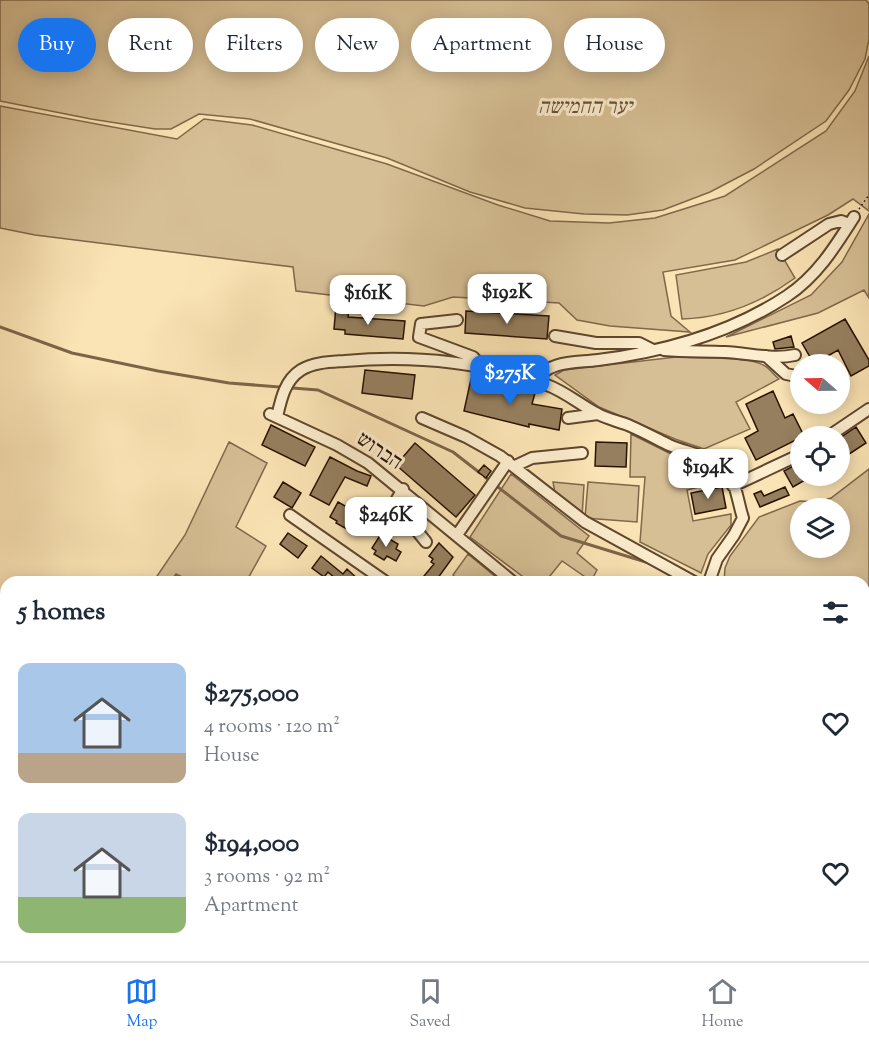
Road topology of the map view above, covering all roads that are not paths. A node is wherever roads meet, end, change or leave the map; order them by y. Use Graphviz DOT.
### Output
graph roads {
  1 [pos="782,255"];
  2 [pos="457,320"];
  3 [pos="555,336"];
  4 [pos="656,349"];
  5 [pos="766,356"];
  6 [pos="790,356"];
  7 [pos="483,368"];
  8 [pos="790,375"];
  9 [pos="536,381"];
  10 [pos="869,409"];
  11 [pos="598,414"];
  12 [pos="422,418"];
  13 [pos="568,418"];
  14 [pos="844,426"];
  15 [pos="582,453"];
  16 [pos="790,459"];
  17 [pos="511,463"];
  18 [pos="733,486"];
  19 [pos="403,489"];
  20 [pos="290,515"];
  21 [pos="457,535"];
  22 [pos="426,542"];
  23 [pos="377,576"];
  24 [pos="506,576"];
  25 [pos="683,576"];
  26 [pos="711,576"];
  1 -- 4 [label="street"];
  2 -- 7 [label="street"];
  3 -- 4 [label="street"];
  4 -- 5 [label="street"];
  4 -- 9 [label="street"];
  5 -- 6 [label="street"];
  5 -- 8 [label="street"];
  7 -- 9 [label="street"];
  7 -- 19 [label="street, הברוש"];
  9 -- 11 [label="street"];
  10 -- 14 [label="street"];
  11 -- 13 [label="street"];
  11 -- 18 [label="street"];
  12 -- 17 [label="street"];
  15 -- 17 [label="street"];
  16 -- 18 [label="street"];
  17 -- 21 [label="street"];
  17 -- 25 [label="street"];
  18 -- 26 [label="street"];
  19 -- 21 [label="street, הברוש"];
  19 -- 22 [label="street"];
  20 -- 23 [label="street"];
  21 -- 24 [label="street, הברוש"];
}
